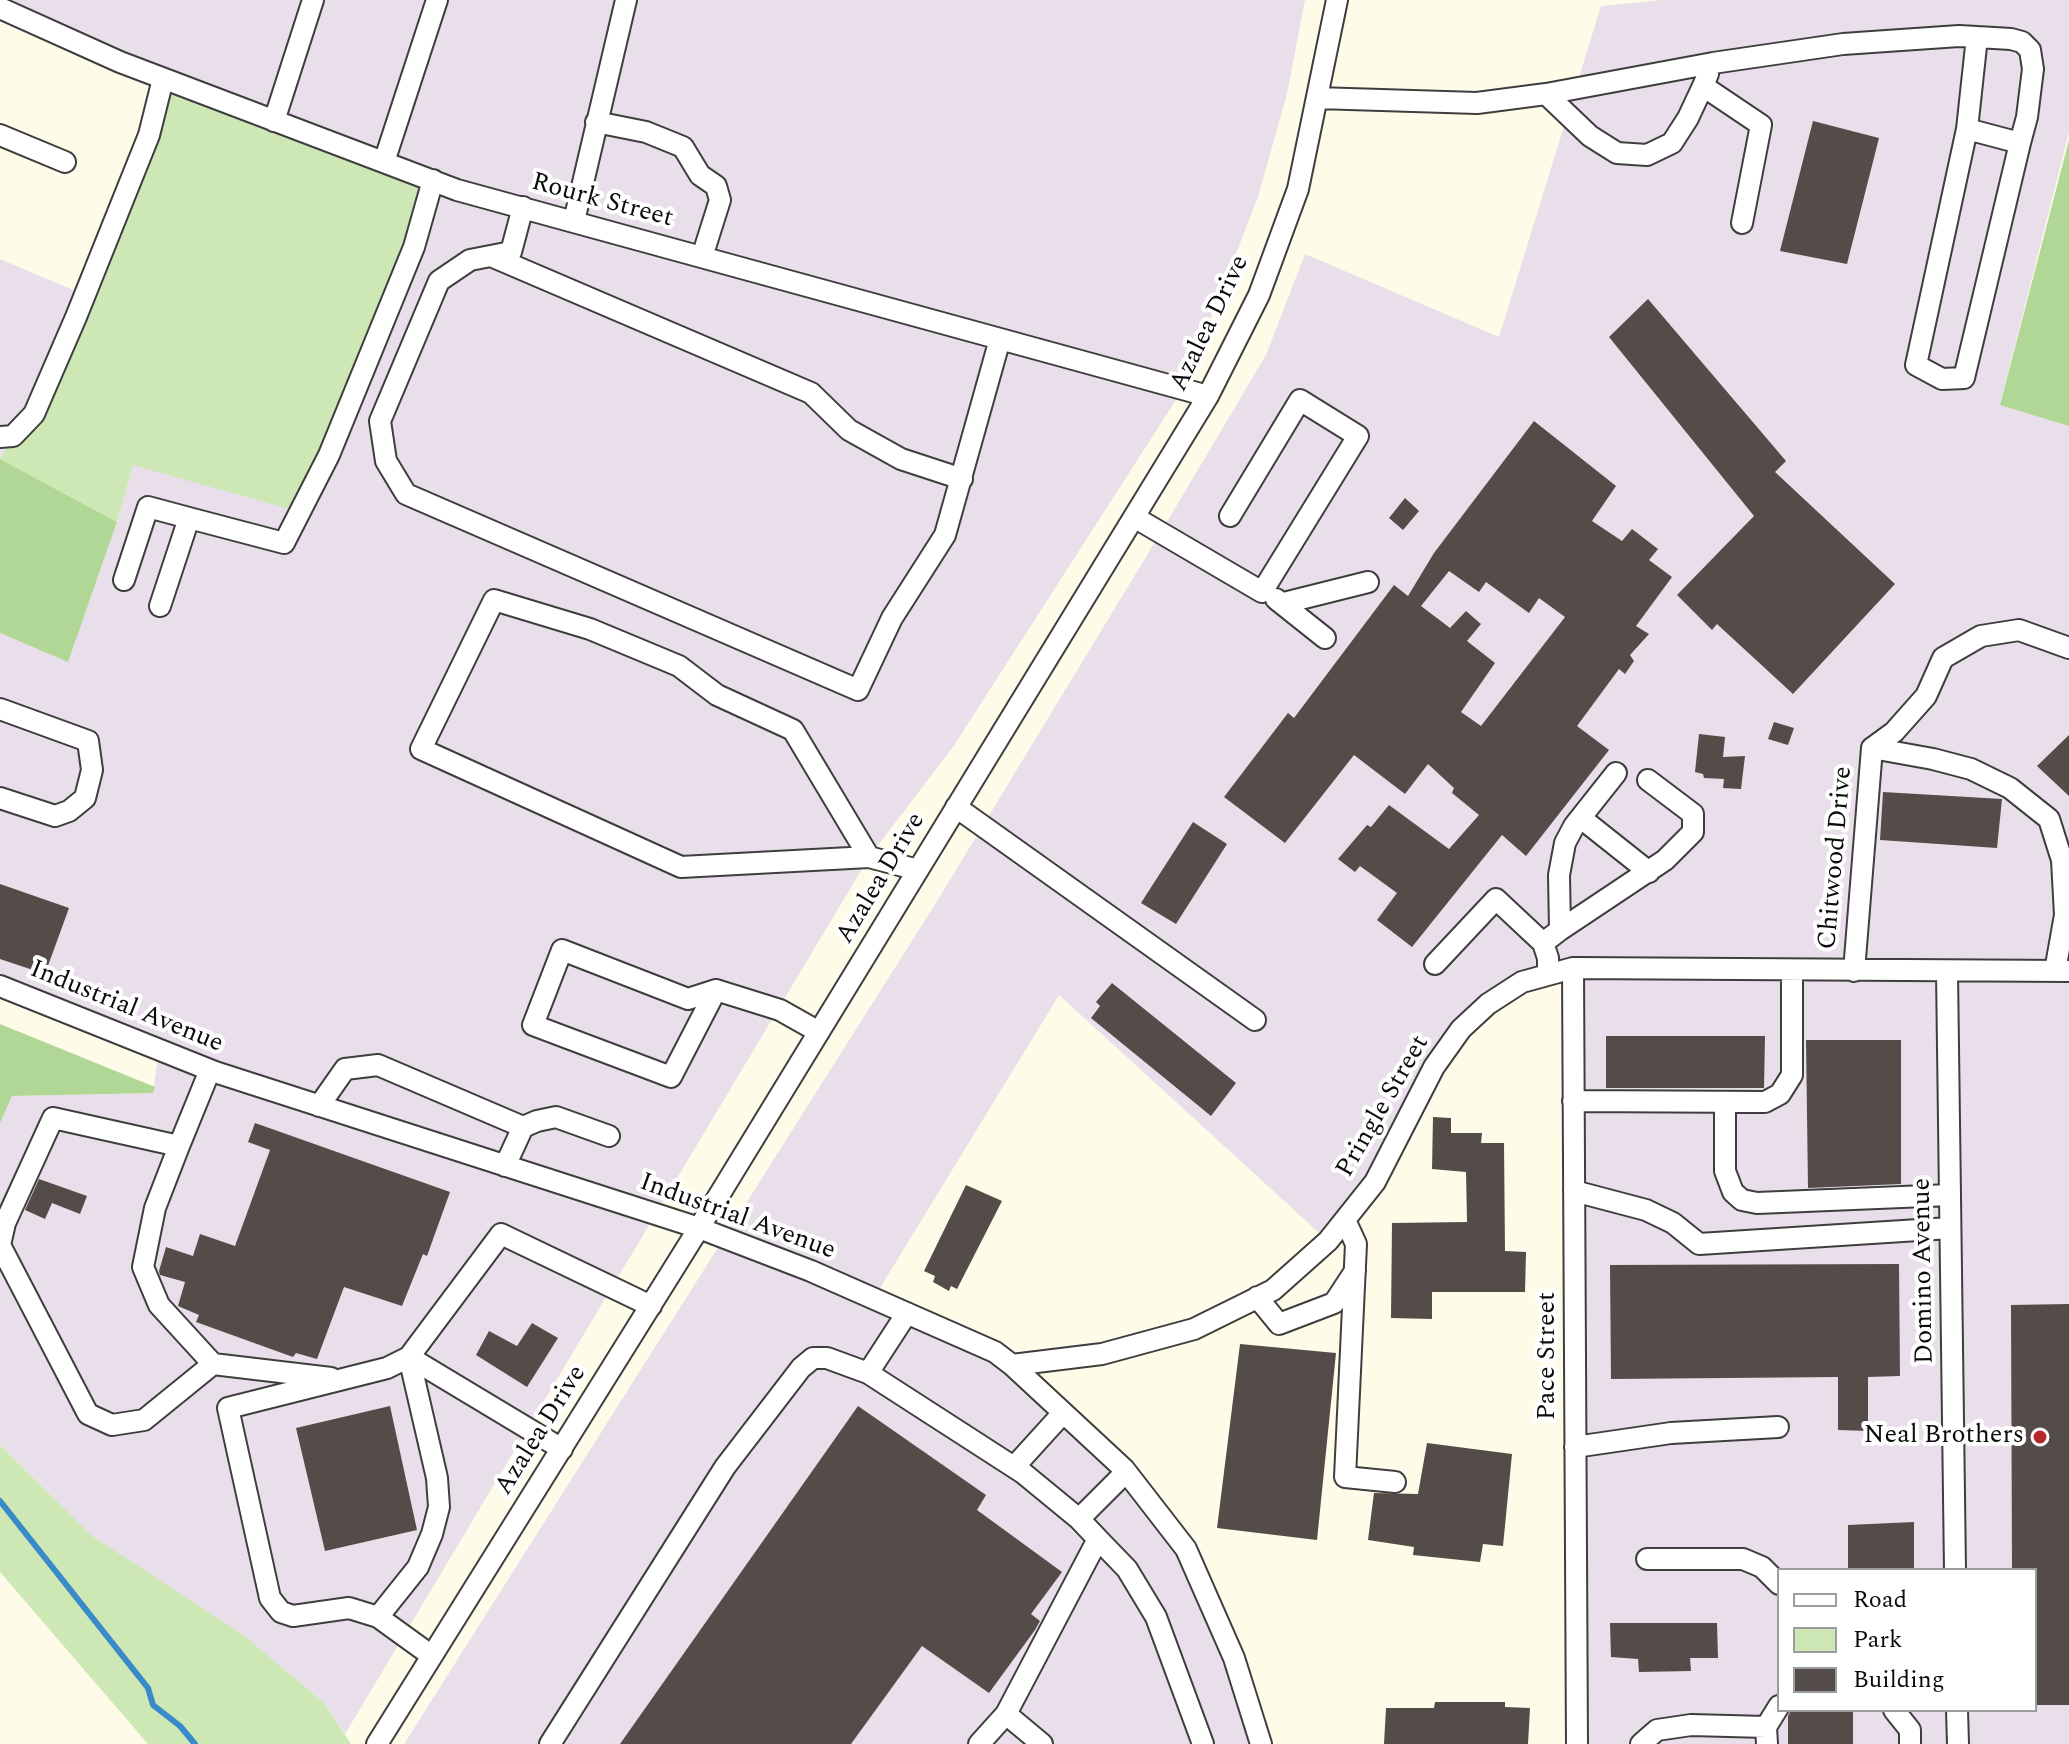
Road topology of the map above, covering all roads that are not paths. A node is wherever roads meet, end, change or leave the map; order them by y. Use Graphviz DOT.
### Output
graph roads {
  1 [pos="313,0"];
  2 [pos="437,0"];
  3 [pos="626,0"];
  4 [pos="1337,0"];
  5 [pos="0,8"];
  6 [pos="1977,37"];
  7 [pos="1713,63"];
  8 [pos="163,79"];
  9 [pos="1703,86"];
  10 [pos="1546,94"];
  11 [pos="1317,98"];
  12 [pos="274,121"];
  13 [pos="596,122"];
  14 [pos="1967,129"];
  15 [pos="0,135"];
  16 [pos="2020,143"];
  17 [pos="65,162"];
  18 [pos="384,162"];
  19 [pos="433,180"];
  20 [pos="523,207"];
  21 [pos="574,221"];
  22 [pos="1742,223"];
  23 [pos="491,256"];
  24 [pos="702,257"];
  25 [pos="1000,339"];
  26 [pos="1208,396"];
  27 [pos="0,437"];
  28 [pos="962,479"];
  29 [pos="1230,516"];
  30 [pos="1134,517"];
  31 [pos="189,518"];
  32 [pos="124,580"];
  33 [pos="1368,582"];
  34 [pos="1262,592"];
  35 [pos="1284,603"];
  36 [pos="160,606"];
  37 [pos="1325,638"];
  38 [pos="2069,648"];
  39 [pos="0,709"];
  40 [pos="1872,748"];
  41 [pos="1616,773"];
  42 [pos="1648,780"];
  43 [pos="0,798"];
  44 [pos="956,807"];
  45 [pos="1581,818"];
  46 [pos="869,857"];
  47 [pos="918,870"];
  48 [pos="1649,872"];
  49 [pos="2067,913"];
  50 [pos="1560,930"];
  51 [pos="1543,943"];
  52 [pos="1435,964"];
  53 [pos="1573,968"];
  54 [pos="1792,971"];
  55 [pos="1854,971"];
  56 [pos="2062,971"];
  57 [pos="1947,972"];
  58 [pos="1548,974"];
  59 [pos="0,986"];
  60 [pos="716,990"];
  61 [pos="1255,1020"];
  62 [pos="819,1032"];
  63 [pos="210,1070"];
  64 [pos="1573,1101"];
  65 [pos="1725,1102"];
  66 [pos="319,1106"];
  67 [pos="523,1127"];
  68 [pos="609,1136"];
  69 [pos="179,1146"];
  70 [pos="505,1166"];
  71 [pos="1574,1191"];
  72 [pos="1950,1195"];
  73 [pos="1345,1220"];
  74 [pos="699,1228"];
  75 [pos="1950,1228"];
  76 [pos="1356,1271"];
  77 [pos="1257,1297"];
  78 [pos="651,1306"];
  79 [pos="907,1313"];
  80 [pos="409,1357"];
  81 [pos="213,1364"];
  82 [pos="1012,1365"];
  83 [pos="868,1373"];
  84 [pos="343,1379"];
  85 [pos="1063,1413"];
  86 [pos="1778,1427"];
  87 [pos="1575,1447"];
  88 [pos="562,1449"];
  89 [pos="1014,1467"];
  90 [pos="1126,1472"];
  91 [pos="1395,1482"];
  92 [pos="1079,1519"];
  93 [pos="1098,1539"];
  94 [pos="1647,1559"];
  95 [pos="1955,1568"];
  96 [pos="1777,1582"];
  97 [pos="378,1617"];
  98 [pos="432,1656"];
  99 [pos="1777,1711"];
  100 [pos="1896,1712"];
  101 [pos="1957,1712"];
  102 [pos="1006,1714"];
  103 [pos="1767,1735"];
  104 [pos="377,1744"];
  105 [pos="550,1744"];
  106 [pos="979,1744"];
  107 [pos="1042,1744"];
  108 [pos="1203,1744"];
  109 [pos="1261,1744"];
  110 [pos="1577,1744"];
  111 [pos="1641,1744"];
  112 [pos="1910,1744"];
  113 [pos="1958,1744"];
  1 -- 12 [label="street"];
  2 -- 18 [label="street"];
  3 -- 13 [label="street"];
  4 -- 11 [label="street, Azalea Drive"];
  5 -- 8 [label="street, Rourk Street"];
  6 -- 7 [label="street"];
  6 -- 14 [label="street"];
  6 -- 16 [label="street"];
  7 -- 9 [label="street"];
  7 -- 10 [label="street"];
  8 -- 12 [label="street, Rourk Street"];
  8 -- 27 [label="street"];
  9 -- 10 [label="street"];
  9 -- 22 [label="street"];
  10 -- 11 [label="street"];
  11 -- 26 [label="street, Azalea Drive"];
  12 -- 18 [label="street, Rourk Street"];
  13 -- 21 [label="street"];
  13 -- 24 [label="street"];
  14 -- 16 [label="street"];
  14 -- 16 [label="street"];
  15 -- 17 [label="street"];
  18 -- 19 [label="street, Rourk Street"];
  19 -- 20 [label="street, Rourk Street"];
  19 -- 31 [label="street"];
  20 -- 21 [label="street, Rourk Street"];
  20 -- 23 [label="street"];
  21 -- 24 [label="street, Rourk Street"];
  23 -- 28 [label="street"];
  23 -- 28 [label="street"];
  24 -- 25 [label="street, Rourk Street"];
  25 -- 26 [label="street, Rourk Street"];
  25 -- 28 [label="street"];
  26 -- 30 [label="street, Azalea Drive"];
  29 -- 34 [label="street"];
  30 -- 34 [label="street"];
  30 -- 44 [label="street, Azalea Drive"];
  31 -- 32 [label="street"];
  31 -- 36 [label="street"];
  33 -- 35 [label="street"];
  34 -- 35 [label="street"];
  35 -- 37 [label="street"];
  38 -- 40 [label="street"];
  39 -- 43 [label="street"];
  40 -- 49 [label="street"];
  40 -- 55 [label="street, Chitwood Drive"];
  41 -- 45 [label="street"];
  42 -- 48 [label="street"];
  44 -- 47 [label="street, Azalea Drive"];
  44 -- 61 [label="street"];
  45 -- 48 [label="street"];
  45 -- 50 [label="street"];
  46 -- 46 [label="street"];
  46 -- 47 [label="street"];
  47 -- 62 [label="street, Azalea Drive"];
  48 -- 50 [label="street"];
  49 -- 56 [label="street"];
  50 -- 51 [label="street"];
  51 -- 52 [label="street"];
  51 -- 58 [label="street"];
  53 -- 54 [label="street, Pringle Street"];
  53 -- 58 [label="street, Pringle Street"];
  53 -- 64 [label="street, Pace Street"];
  54 -- 55 [label="street, Pringle Street"];
  54 -- 65 [label="street"];
  55 -- 57 [label="street, Pringle Street"];
  56 -- 57 [label="street, Pringle Street"];
  57 -- 72 [label="street, Domino Avenue"];
  58 -- 73 [label="street, Pringle Street"];
  59 -- 63 [label="street, Industrial Avenue"];
  60 -- 60 [label="street"];
  60 -- 62 [label="street"];
  62 -- 74 [label="street, Azalea Drive"];
  63 -- 66 [label="street, Industrial Avenue"];
  63 -- 69 [label="street"];
  64 -- 65 [label="street"];
  64 -- 71 [label="street, Pace Street"];
  65 -- 72 [label="street"];
  66 -- 67 [label="street"];
  66 -- 70 [label="street, Industrial Avenue"];
  67 -- 68 [label="street"];
  67 -- 70 [label="street"];
  69 -- 81 [label="street"];
  69 -- 81 [label="street"];
  70 -- 74 [label="street, Industrial Avenue"];
  71 -- 75 [label="street"];
  71 -- 87 [label="street, Pace Street"];
  72 -- 75 [label="street, Domino Avenue"];
  73 -- 76 [label="street"];
  73 -- 77 [label="street, Pringle Street"];
  74 -- 78 [label="street, Azalea Drive"];
  74 -- 79 [label="street, Industrial Avenue"];
  75 -- 95 [label="street, Domino Avenue"];
  76 -- 77 [label="street"];
  76 -- 91 [label="street"];
  77 -- 82 [label="street, Pringle Street"];
  78 -- 80 [label="street"];
  78 -- 88 [label="street, Azalea Drive"];
  79 -- 82 [label="street, Industrial Avenue"];
  79 -- 83 [label="street"];
  80 -- 84 [label="street"];
  80 -- 88 [label="street"];
  80 -- 97 [label="street"];
  81 -- 84 [label="street"];
  82 -- 85 [label="street, Industrial Avenue"];
  83 -- 89 [label="street"];
  83 -- 105 [label="street"];
  84 -- 97 [label="street"];
  85 -- 89 [label="street"];
  85 -- 90 [label="street, Industrial Avenue"];
  86 -- 87 [label="street"];
  87 -- 110 [label="street, Pace Street"];
  88 -- 98 [label="street, Azalea Drive"];
  89 -- 92 [label="street"];
  90 -- 92 [label="street"];
  90 -- 109 [label="street, Industrial Avenue"];
  92 -- 93 [label="street"];
  93 -- 102 [label="street"];
  93 -- 108 [label="street"];
  94 -- 96 [label="street"];
  97 -- 98 [label="street"];
  98 -- 104 [label="street, Azalea Drive"];
  99 -- 103 [label="street"];
  100 -- 112 [label="street"];
  101 -- 113 [label="street"];
  102 -- 106 [label="street"];
  102 -- 107 [label="street"];
  103 -- 111 [label="street"];
}
